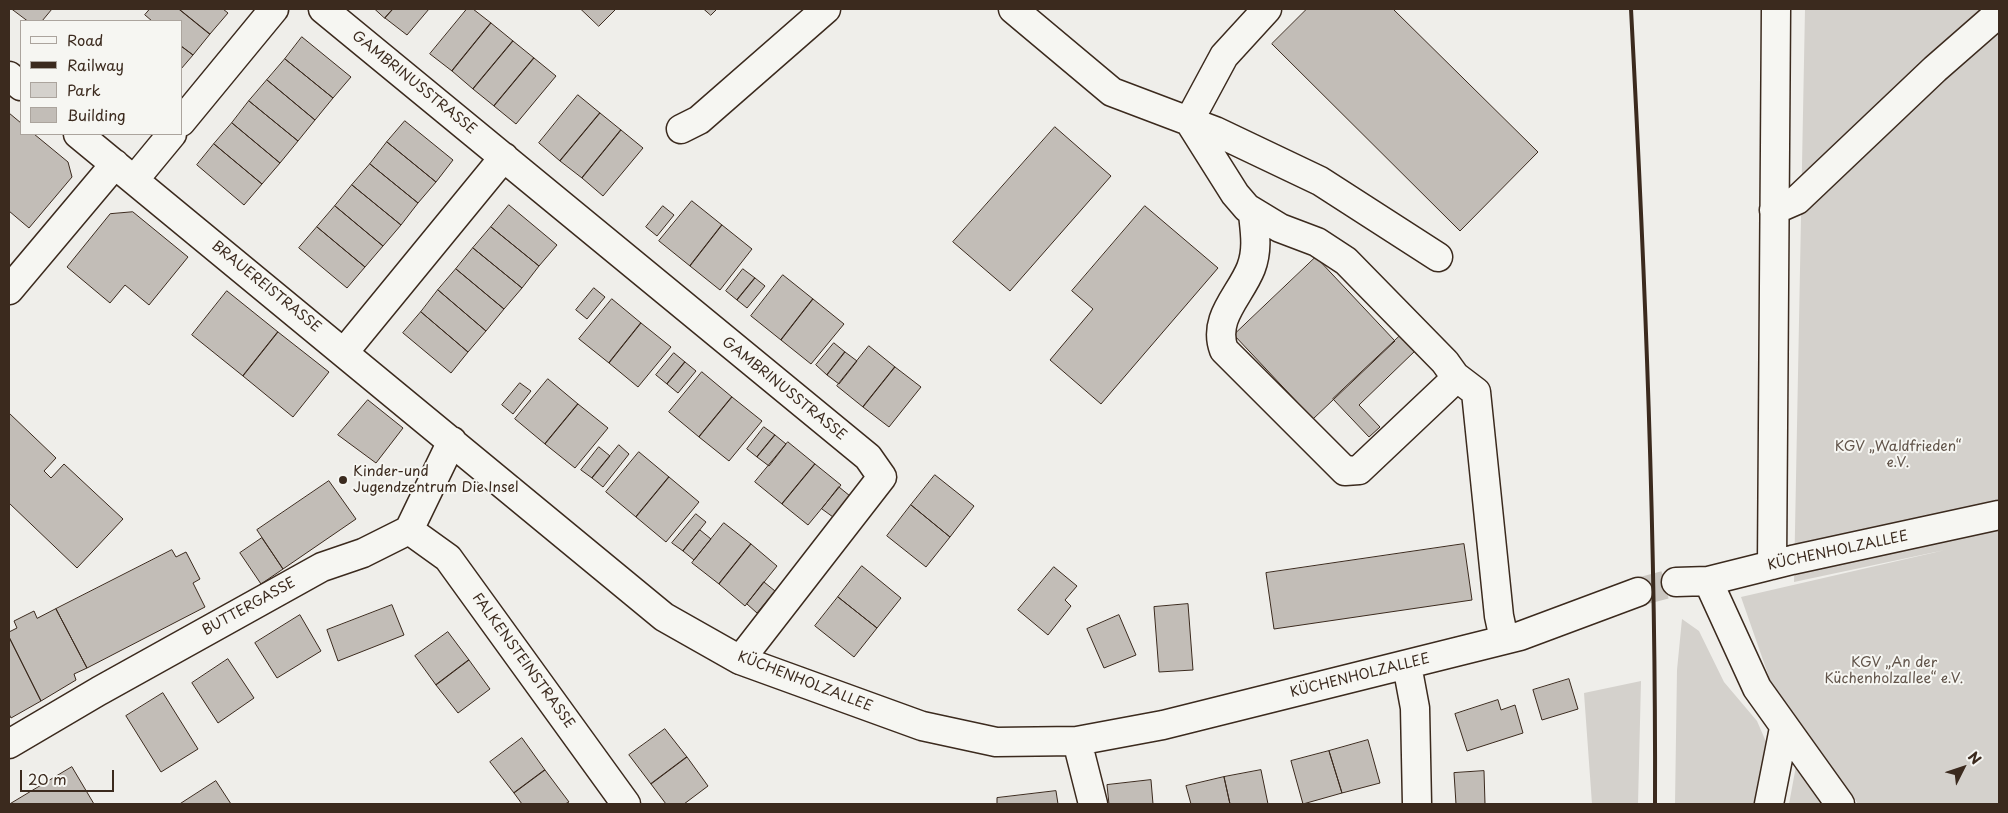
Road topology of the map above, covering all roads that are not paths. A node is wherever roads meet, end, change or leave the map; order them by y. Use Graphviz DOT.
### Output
graph roads {
  1 [pos="274,9"];
  2 [pos="323,9"];
  3 [pos="826,9"];
  4 [pos="1013,9"];
  5 [pos="1268,9"];
  6 [pos="1776,9"];
  7 [pos="1999,13"];
  8 [pos="9,76"];
  9 [pos="20,85"];
  10 [pos="182,121"];
  11 [pos="1189,121"];
  12 [pos="681,129"];
  13 [pos="79,135"];
  14 [pos="171,135"];
  15 [pos="504,157"];
  16 [pos="124,172"];
  17 [pos="1774,210"];
  18 [pos="1253,214"];
  19 [pos="1438,257"];
  20 [pos="9,290"];
  21 [pos="345,351"];
  22 [pos="1455,376"];
  23 [pos="452,441"];
  24 [pos="1999,515"];
  25 [pos="409,530"];
  26 [pos="1772,565"];
  27 [pos="1676,582"];
  28 [pos="1708,582"];
  29 [pos="1638,592"];
  30 [pos="1504,640"];
  31 [pos="740,660"];
  32 [pos="1407,665"];
  33 [pos="1784,728"];
  34 [pos="1077,741"];
  35 [pos="9,744"];
  36 [pos="626,804"];
  37 [pos="1093,804"];
  38 [pos="1417,804"];
  39 [pos="1769,804"];
  40 [pos="1840,804"];
  1 -- 10 [label="street"];
  2 -- 15 [label="street, GAMBRINUSSTRASSE"];
  3 -- 12 [label="street"];
  4 -- 11 [label="street"];
  5 -- 11 [label="street"];
  6 -- 17 [label="street"];
  7 -- 17 [label="street"];
  8 -- 9 [label="street"];
  11 -- 18 [label="street"];
  11 -- 19 [label="street"];
  13 -- 16 [label="street, BRAUEREISTRASSE"];
  14 -- 16 [label="street"];
  15 -- 21 [label="street"];
  15 -- 31 [label="street, GAMBRINUSSTRASSE"];
  16 -- 20 [label="street"];
  16 -- 21 [label="street, BRAUEREISTRASSE"];
  17 -- 26 [label="street"];
  18 -- 22 [label="street"];
  18 -- 22 [label="street"];
  21 -- 23 [label="street, BRAUEREISTRASSE"];
  22 -- 30 [label="street"];
  23 -- 25 [label="street"];
  23 -- 31 [label="street, KÜCHENHOLZALLEE"];
  24 -- 26 [label="street, KÜCHENHOLZALLEE"];
  25 -- 35 [label="street, BUTTERGASSE"];
  25 -- 36 [label="street, FALKENSTEINSTRASSE"];
  26 -- 28 [label="street, KÜCHENHOLZALLEE"];
  27 -- 28 [label="street, KÜCHENHOLZALLEE"];
  28 -- 33 [label="street"];
  29 -- 30 [label="street, KÜCHENHOLZALLEE"];
  30 -- 32 [label="street, KÜCHENHOLZALLEE"];
  31 -- 34 [label="street, KÜCHENHOLZALLEE"];
  32 -- 34 [label="street, KÜCHENHOLZALLEE"];
  32 -- 38 [label="street"];
  33 -- 39 [label="street"];
  33 -- 40 [label="street"];
  34 -- 37 [label="street"];
}
